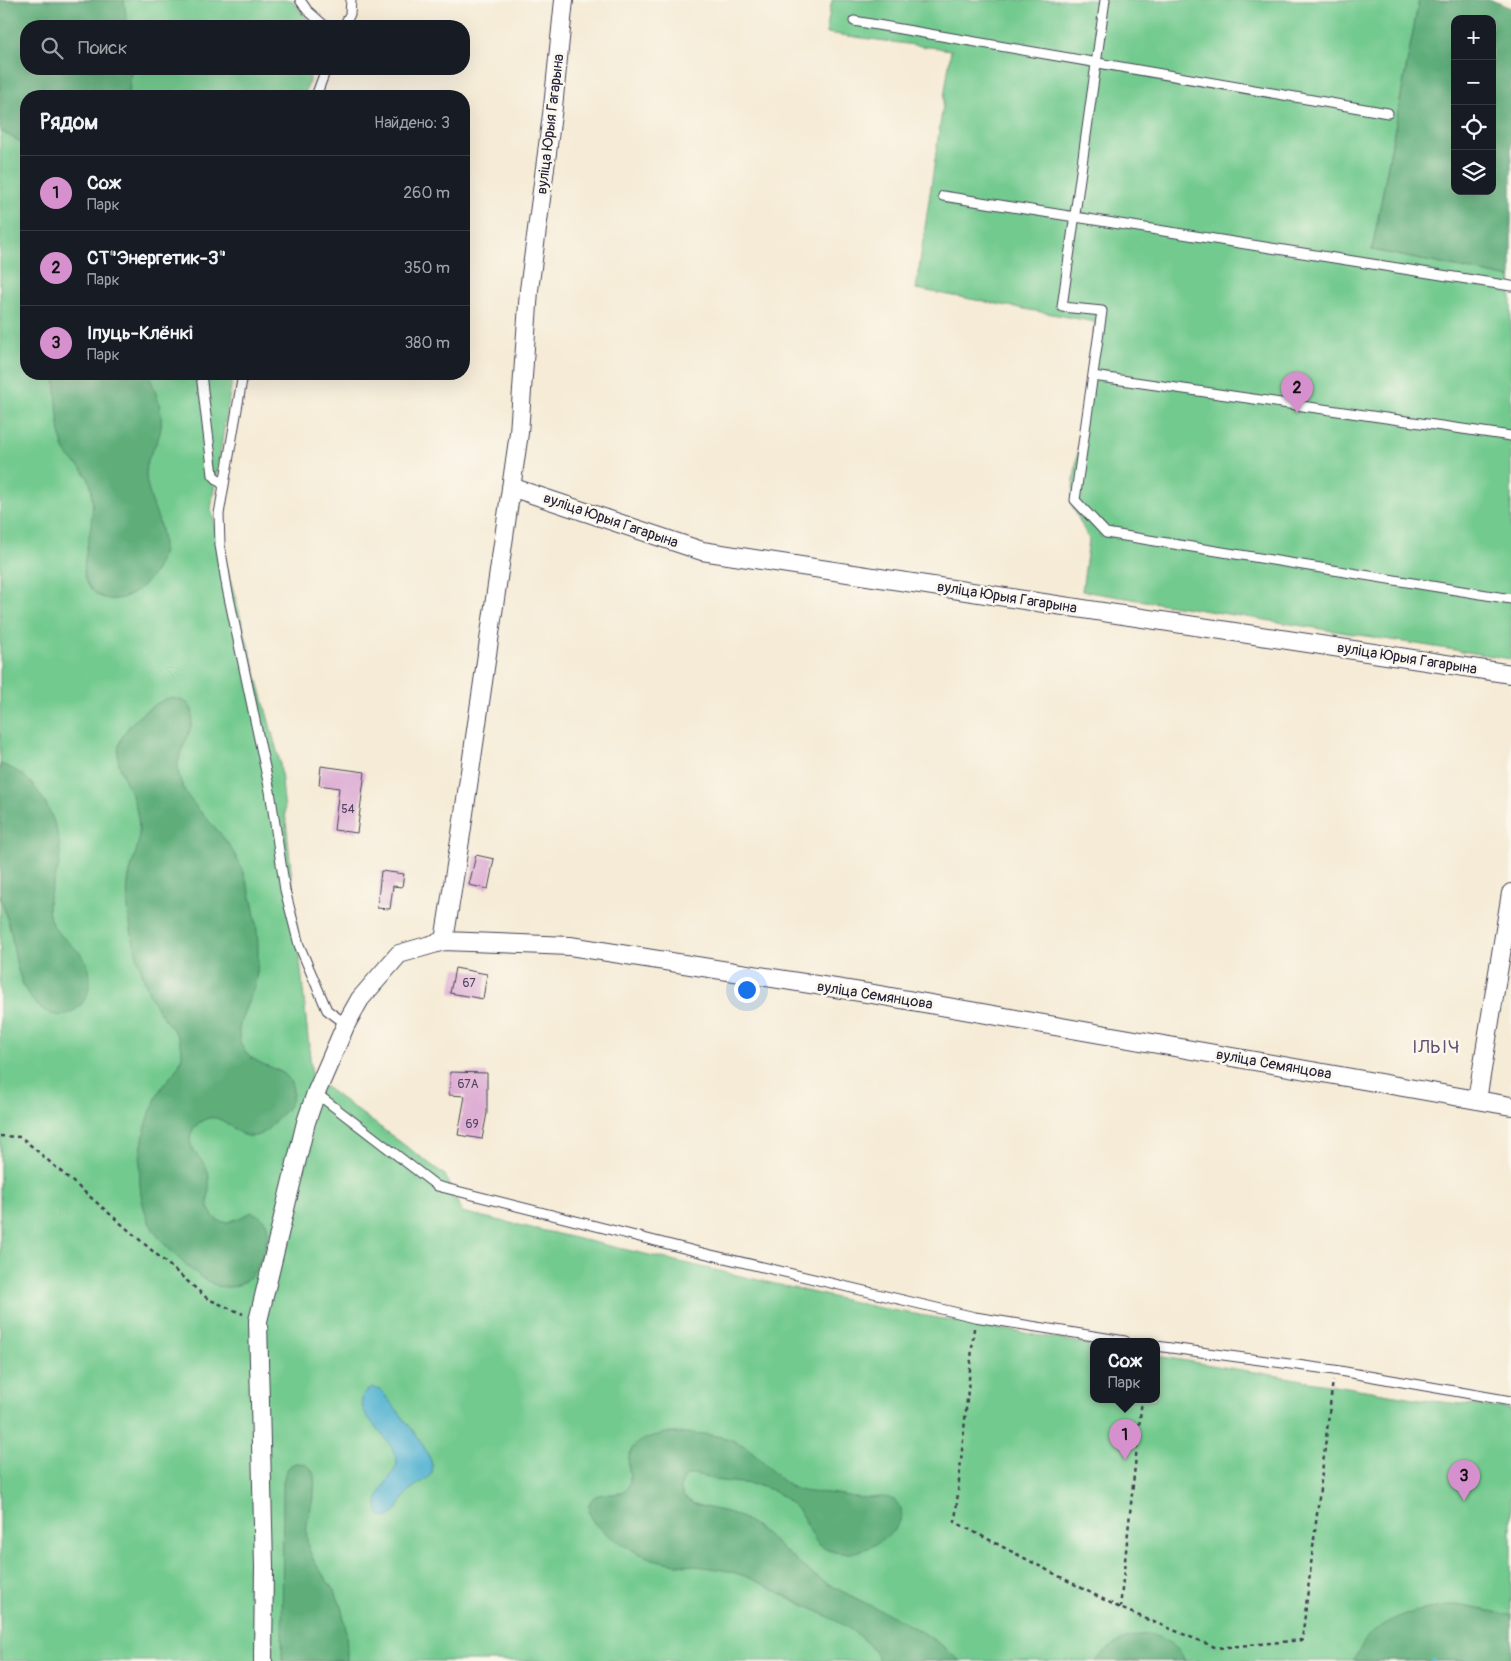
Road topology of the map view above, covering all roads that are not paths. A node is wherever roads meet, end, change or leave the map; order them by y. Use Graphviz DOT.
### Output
graph roads {
  1 [pos="300,0"];
  2 [pos="351,0"];
  3 [pos="564,0"];
  4 [pos="1106,0"];
  5 [pos="318,20"];
  6 [pos="347,20"];
  7 [pos="854,21"];
  8 [pos="1097,62"];
  9 [pos="324,75"];
  10 [pos="318,90"];
  11 [pos="1388,113"];
  12 [pos="943,196"];
  13 [pos="1075,216"];
  14 [pos="1511,286"];
  15 [pos="1093,376"];
  16 [pos="202,380"];
  17 [pos="242,380"];
  18 [pos="1511,436"];
  19 [pos="224,486"];
  20 [pos="511,487"];
  21 [pos="1511,599"];
  22 [pos="1511,674"];
  23 [pos="1511,893"];
  24 [pos="444,941"];
  25 [pos="346,1024"];
  26 [pos="316,1093"];
  27 [pos="1477,1100"];
  28 [pos="1511,1106"];
  29 [pos="1106,1338"];
  30 [pos="1160,1347"];
  31 [pos="1511,1401"];
  32 [pos="263,1661"];
  1 -- 5 [label="lane"];
  2 -- 6 [label="lane"];
  3 -- 20 [label="street, вуліца Юрыя Гагарына"];
  4 -- 8 [label="lane"];
  7 -- 8 [label="lane"];
  8 -- 11 [label="lane"];
  8 -- 13 [label="lane"];
  9 -- 10 [label="lane"];
  12 -- 13 [label="lane"];
  13 -- 14 [label="lane"];
  13 -- 15 [label="lane"];
  15 -- 18 [label="lane"];
  15 -- 21 [label="lane"];
  16 -- 19 [label="lane"];
  17 -- 19 [label="lane"];
  19 -- 25 [label="lane"];
  20 -- 22 [label="street, вуліца Юрыя Гагарына"];
  20 -- 24 [label="street, вуліца Юрыя Гагарына"];
  23 -- 27 [label="street"];
  24 -- 25 [label="street, вуліца Семянцова"];
  24 -- 27 [label="street, вуліца Семянцова"];
  25 -- 26 [label="street, вуліца Семянцова"];
  26 -- 29 [label="lane"];
  26 -- 32 [label="street, вуліца Семянцова"];
  27 -- 28 [label="street, вуліца Семянцова"];
  30 -- 31 [label="lane"];
}
